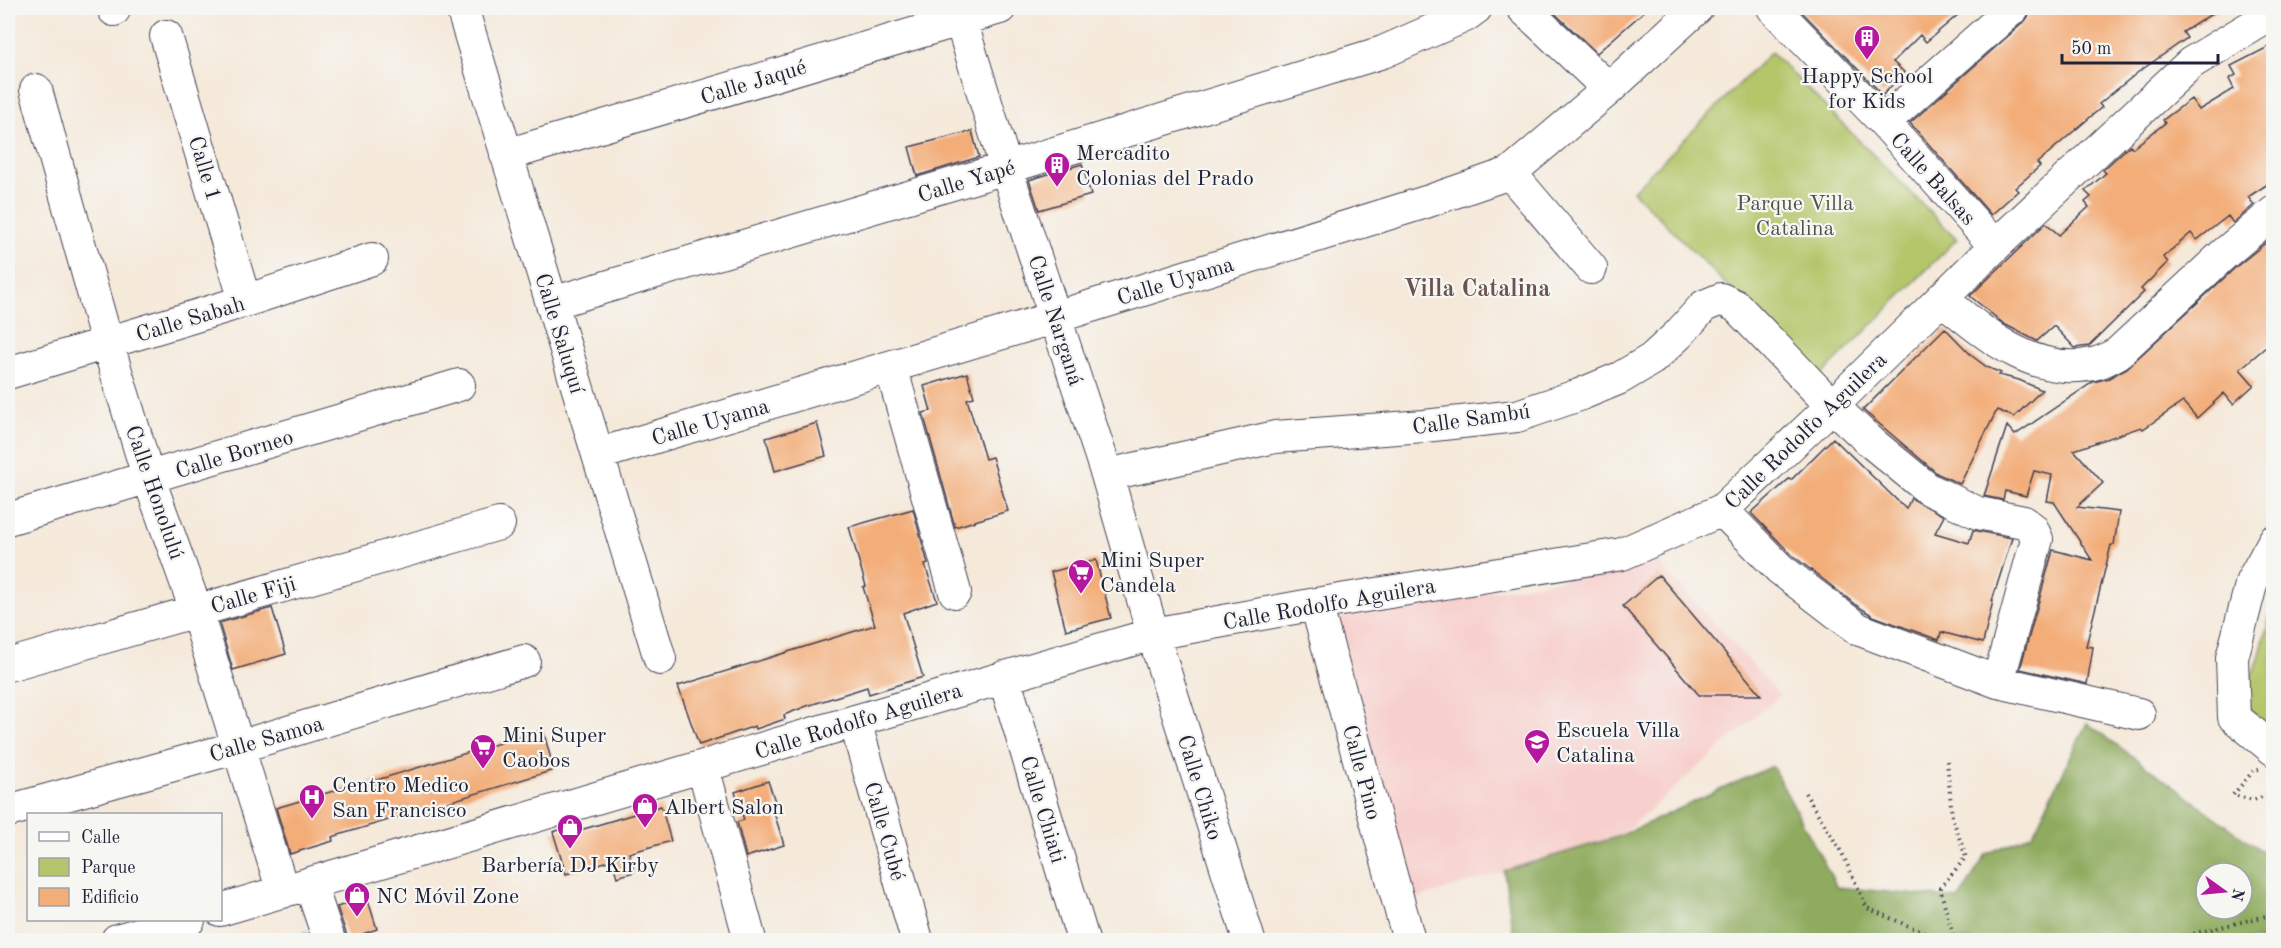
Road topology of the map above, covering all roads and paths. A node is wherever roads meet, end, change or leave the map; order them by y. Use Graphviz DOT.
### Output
graph roads {
  1 [pos="464,8"];
  2 [pos="1000,8"];
  3 [pos="1476,8"];
  4 [pos="1523,8"];
  5 [pos="1697,8"];
  6 [pos="1773,8"];
  7 [pos="2013,8"];
  8 [pos="959,13"];
  9 [pos="2274,13"];
  10 [pos="166,36"];
  11 [pos="1609,89"];
  12 [pos="36,90"];
  13 [pos="1884,122"];
  14 [pos="506,155"];
  15 [pos="1006,168"];
  16 [pos="1510,173"];
  17 [pos="2274,212"];
  18 [pos="1995,246"];
  19 [pos="372,259"];
  20 [pos="1591,268"];
  21 [pos="1942,299"];
  22 [pos="245,301"];
  23 [pos="552,303"];
  24 [pos="1056,317"];
  25 [pos="107,342"];
  26 [pos="891,368"];
  27 [pos="8,374"];
  28 [pos="459,385"];
  29 [pos="1833,406"];
  30 [pos="599,454"];
  31 [pos="1107,475"];
  32 [pos="149,478"];
  33 [pos="1722,510"];
  34 [pos="8,519"];
  35 [pos="499,524"];
  36 [pos="2274,541"];
  37 [pos="955,592"];
  38 [pos="1316,604"];
  39 [pos="196,610"];
  40 [pos="1153,634"];
  41 [pos="660,659"];
  42 [pos="524,661"];
  43 [pos="8,665"];
  44 [pos="1004,677"];
  45 [pos="1998,682"];
  46 [pos="2139,714"];
  47 [pos="855,721"];
  48 [pos="238,747"];
  49 [pos="2269,759"];
  50 [pos="1947,761"];
  51 [pos="703,767"];
  52 [pos="2274,792"];
  53 [pos="1805,794"];
  54 [pos="8,811"];
  55 [pos="297,887"];
  56 [pos="222,909"];
  57 [pos="2274,914"];
  58 [pos="185,921"];
  59 [pos="117,940"];
  60 [pos="329,940"];
  61 [pos="750,940"];
  62 [pos="917,940"];
  63 [pos="1083,940"];
  64 [pos="1249,940"];
  65 [pos="1409,940"];
  66 [pos="1941,940"];
  67 [pos="1954,940"];
  68 [pos="2122,940"];
  1 -- 14 [label="street, Calle Saluquí"];
  2 -- 8 [label="street, Calle Jaqué"];
  3 -- 15 [label="street, Calle Yapé"];
  4 -- 11 [label="street"];
  5 -- 11 [label="street, Calle Uyama"];
  6 -- 13 [label="street, Calle Balsas"];
  7 -- 13 [label="street"];
  8 -- 14 [label="street, Calle Jaqué"];
  8 -- 15 [label="street, Calle Narganá"];
  9 -- 18 [label="street, Calle Rodolfo Aguilera"];
  10 -- 22 [label="street, Calle 1"];
  11 -- 16 [label="street, Calle Uyama"];
  12 -- 25 [label="street, Calle Honolulú"];
  13 -- 18 [label="street, Calle Balsas"];
  14 -- 23 [label="street, Calle Saluquí"];
  15 -- 23 [label="street, Calle Yapé"];
  15 -- 24 [label="street, Calle Narganá"];
  16 -- 20 [label="street"];
  16 -- 24 [label="street, Calle Uyama"];
  17 -- 21 [label="street"];
  18 -- 21 [label="street, Calle Rodolfo Aguilera"];
  19 -- 22 [label="street, Calle Sabah"];
  21 -- 29 [label="street, Calle Rodolfo Aguilera"];
  22 -- 25 [label="street, Calle Sabah"];
  23 -- 30 [label="street, Calle Saluquí"];
  24 -- 26 [label="street, Calle Uyama"];
  24 -- 31 [label="street, Calle Narganá"];
  25 -- 27 [label="street, Calle Sabah"];
  25 -- 32 [label="street, Calle Honolulú"];
  26 -- 30 [label="street, Calle Uyama"];
  26 -- 37 [label="street"];
  28 -- 32 [label="street, Calle Borneo"];
  29 -- 31 [label="street, Calle Sambú"];
  29 -- 33 [label="street, Calle Rodolfo Aguilera"];
  29 -- 45 [label="street, Calle Sambú"];
  30 -- 41 [label="street, Calle Saluquí"];
  31 -- 40 [label="street, Calle Narganá"];
  32 -- 34 [label="street, Calle Borneo"];
  32 -- 39 [label="street, Calle Honolulú"];
  33 -- 38 [label="street, Calle Rodolfo Aguilera"];
  33 -- 45 [label="street"];
  35 -- 39 [label="street, Calle Fiji"];
  36 -- 49 [label="street"];
  38 -- 40 [label="street, Calle Rodolfo Aguilera"];
  38 -- 65 [label="street, Calle Pino"];
  39 -- 43 [label="street, Calle Fiji"];
  39 -- 48 [label="street, Calle Honolulú"];
  40 -- 44 [label="street, Calle Rodolfo Aguilera"];
  40 -- 64 [label="street, Calle Chiko"];
  42 -- 48 [label="street, Calle Samoa"];
  44 -- 47 [label="street, Calle Rodolfo Aguilera"];
  44 -- 63 [label="street, Calle Chiati"];
  45 -- 46 [label="street"];
  47 -- 51 [label="street, Calle Rodolfo Aguilera"];
  47 -- 62 [label="street, Calle Cubé"];
  48 -- 54 [label="street, Calle Samoa"];
  48 -- 55 [label="street, Calle Honolulú"];
  49 -- 52 [label="path"];
  50 -- 67 [label="path"];
  51 -- 55 [label="street, Calle Rodolfo Aguilera"];
  51 -- 61 [label="street"];
  53 -- 66 [label="path"];
  55 -- 56 [label="street, Calle Rodolfo Aguilera"];
  55 -- 60 [label="street, Calle Honolulú"];
  57 -- 68 [label="path"];
  58 -- 59 [label="street"];
}
